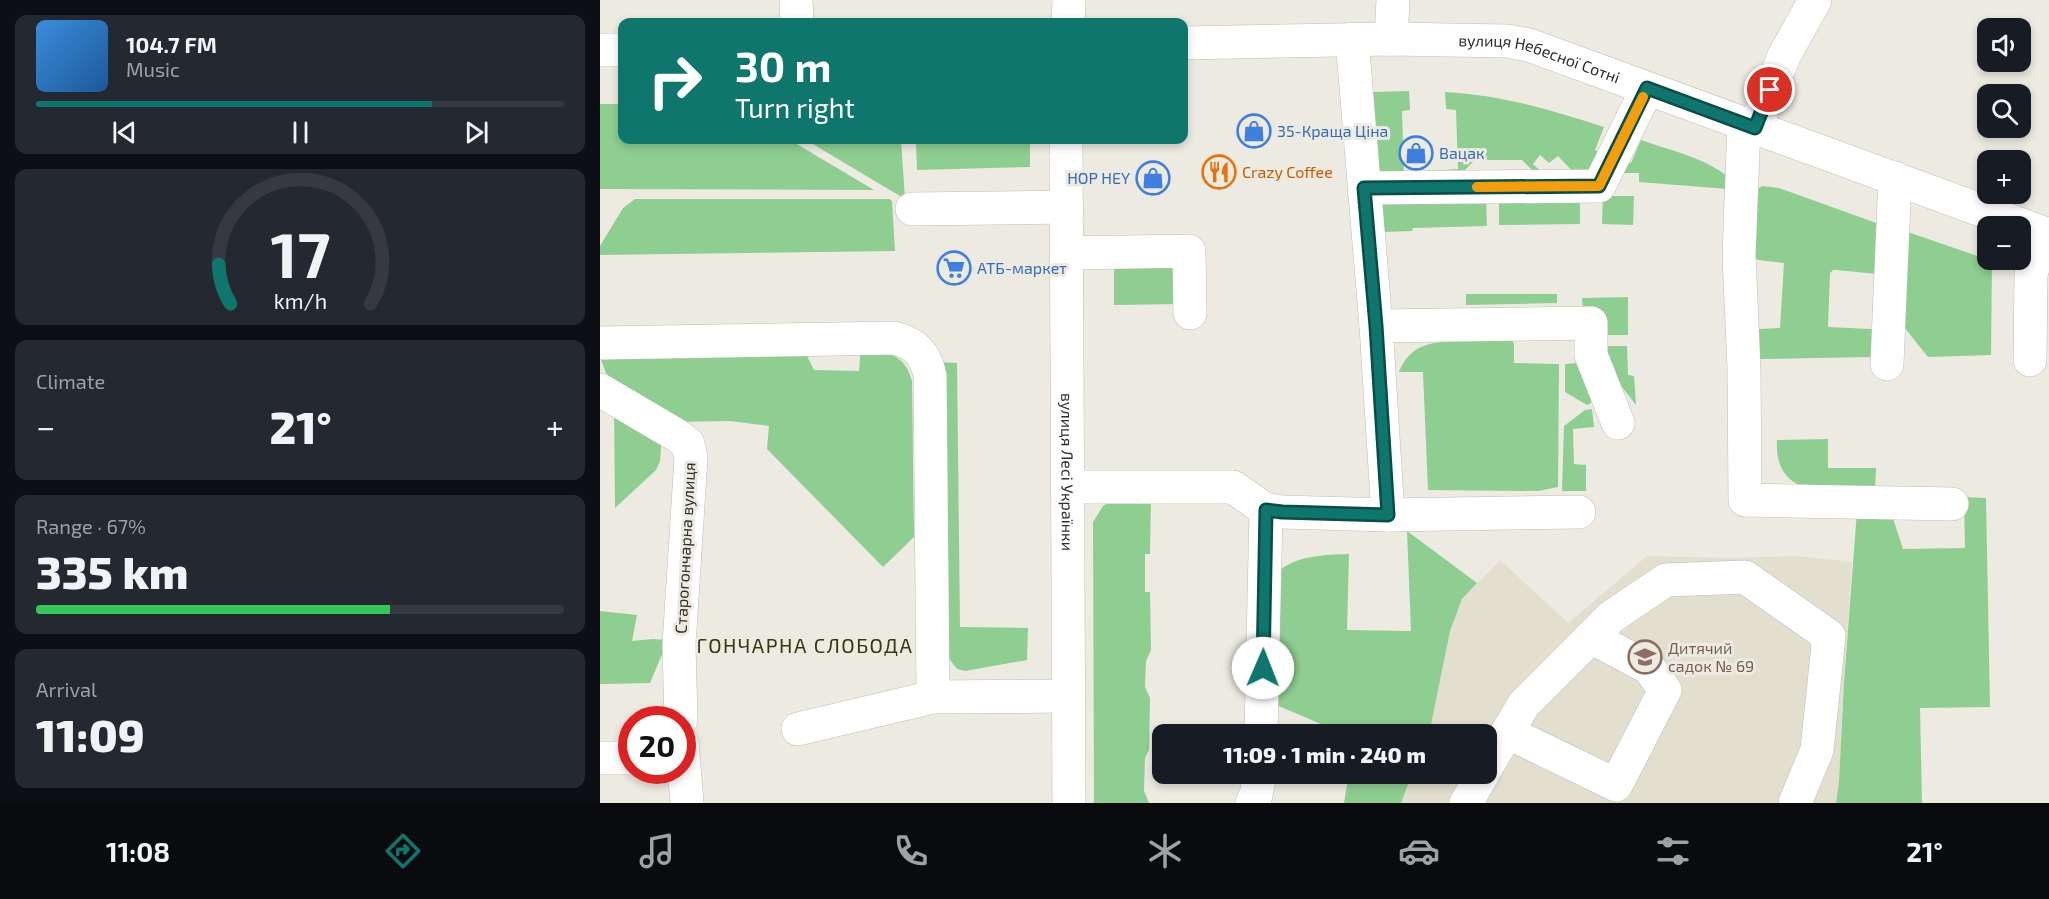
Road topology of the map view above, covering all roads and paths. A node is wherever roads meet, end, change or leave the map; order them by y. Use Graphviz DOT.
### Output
graph roads {
  1 [pos="796,0"];
  2 [pos="1069,0"];
  3 [pos="1393,0"];
  4 [pos="1815,0"];
  5 [pos="797,18"];
  6 [pos="1068,18"];
  7 [pos="1352,39"];
  8 [pos="1391,39"];
  9 [pos="1188,43"];
  10 [pos="600,50"];
  11 [pos="618,50"];
  12 [pos="1647,88"];
  13 [pos="1749,127"];
  14 [pos="1066,144"];
  15 [pos="1895,178"];
  16 [pos="1364,188"];
  17 [pos="1066,207"];
  18 [pos="912,209"];
  19 [pos="2047,234"];
  20 [pos="1066,253"];
  21 [pos="1190,313"];
  22 [pos="1376,326"];
  23 [pos="600,343"];
  24 [pos="2030,360"];
  25 [pos="1887,364"];
  26 [pos="600,390"];
  27 [pos="1618,423"];
  28 [pos="1067,487"];
  29 [pos="1952,504"];
  30 [pos="1266,510"];
  31 [pos="1579,512"];
  32 [pos="1388,515"];
  33 [pos="1591,637"];
  34 [pos="1069,696"];
  35 [pos="933,697"];
  36 [pos="681,706"];
  37 [pos="1261,724"];
  38 [pos="798,729"];
  39 [pos="1507,732"];
  40 [pos="1497,749"];
  41 [pos="600,758"];
  42 [pos="618,758"];
  43 [pos="686,784"];
  44 [pos="1258,784"];
  45 [pos="1477,784"];
  46 [pos="687,803"];
  47 [pos="1069,803"];
  48 [pos="1252,803"];
  49 [pos="1466,803"];
  50 [pos="1795,803"];
  1 -- 5 [label="street"];
  2 -- 6 [label="street"];
  3 -- 8 [label="street"];
  4 -- 13 [label="street"];
  7 -- 8 [label="street, вулиця Небесної Сотні"];
  7 -- 9 [label="street, вулиця Небесної Сотні"];
  7 -- 16 [label="street"];
  8 -- 12 [label="street, вулиця Небесної Сотні"];
  10 -- 11 [label="street"];
  12 -- 13 [label="street, вулиця Небесної Сотні"];
  12 -- 16 [label="street"];
  13 -- 15 [label="street, вулиця Небесної Сотні"];
  13 -- 29 [label="street"];
  14 -- 17 [label="street, вулиця Лесі Українки"];
  15 -- 19 [label="street, вулиця Небесної Сотні"];
  15 -- 25 [label="street"];
  16 -- 22 [label="street"];
  17 -- 18 [label="street"];
  17 -- 20 [label="street, вулиця Лесі Українки"];
  19 -- 24 [label="street"];
  20 -- 21 [label="street"];
  20 -- 28 [label="street, вулиця Лесі Українки"];
  22 -- 27 [label="street"];
  22 -- 32 [label="street"];
  23 -- 35 [label="street"];
  26 -- 36 [label="street, Старогончарна вулиця"];
  28 -- 30 [label="street"];
  28 -- 34 [label="street, вулиця Лесі Українки"];
  30 -- 32 [label="street"];
  30 -- 37 [label="street"];
  31 -- 32 [label="street"];
  33 -- 39 [label="street"];
  33 -- 39 [label="street"];
  33 -- 50 [label="street"];
  34 -- 35 [label="street"];
  34 -- 47 [label="street, вулиця Лесі Українки"];
  35 -- 38 [label="street"];
  39 -- 40 [label="street"];
  41 -- 42 [label="street"];
  43 -- 46 [label="street"];
  44 -- 48 [label="street"];
  45 -- 49 [label="street"];
}
